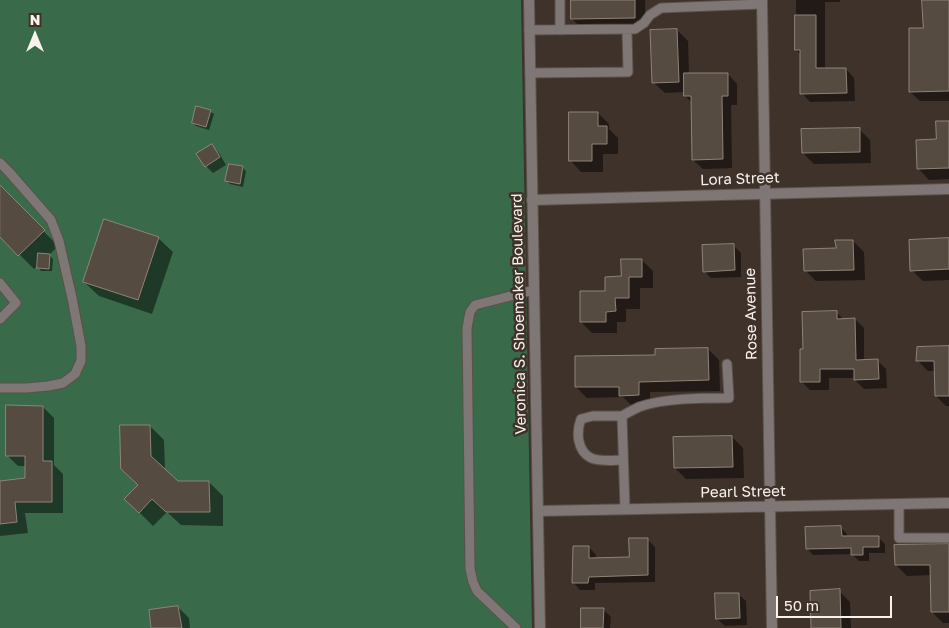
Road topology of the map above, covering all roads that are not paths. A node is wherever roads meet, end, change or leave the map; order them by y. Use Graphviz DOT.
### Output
graph roads {
  1 [pos="529,0"];
  2 [pos="560,0"];
  3 [pos="762,2"];
  4 [pos="529,30"];
  5 [pos="560,30"];
  6 [pos="627,30"];
  7 [pos="530,73"];
  8 [pos="0,163"];
  9 [pos="949,189"];
  10 [pos="764,193"];
  11 [pos="532,200"];
  12 [pos="0,283"];
  13 [pos="534,290"];
  14 [pos="0,319"];
  15 [pos="727,364"];
  16 [pos="0,388"];
  17 [pos="622,416"];
  18 [pos="623,460"];
  19 [pos="949,503"];
  20 [pos="898,504"];
  21 [pos="770,507"];
  22 [pos="625,509"];
  23 [pos="538,511"];
  24 [pos="949,538"];
  25 [pos="516,628"];
  26 [pos="540,628"];
  27 [pos="772,628"];
  1 -- 4 [label="street, Veronica S. Shoemaker Boulevard"];
  2 -- 5 [label="lane"];
  3 -- 6 [label="lane"];
  3 -- 10 [label="street, Rose Avenue"];
  4 -- 5 [label="lane"];
  4 -- 7 [label="street, Veronica S. Shoemaker Boulevard"];
  5 -- 6 [label="lane"];
  6 -- 7 [label="lane"];
  7 -- 11 [label="street, Veronica S. Shoemaker Boulevard"];
  8 -- 16 [label="lane"];
  9 -- 10 [label="street, Lora Street"];
  10 -- 11 [label="street, Lora Street"];
  10 -- 21 [label="street, Rose Avenue"];
  11 -- 13 [label="street, Veronica S. Shoemaker Boulevard"];
  12 -- 14 [label="lane"];
  13 -- 23 [label="street, Veronica S. Shoemaker Boulevard"];
  13 -- 25 [label="lane"];
  15 -- 17 [label="lane"];
  17 -- 18 [label="lane"];
  17 -- 18 [label="lane"];
  18 -- 22 [label="lane"];
  19 -- 20 [label="street, Pearl Street"];
  20 -- 21 [label="street, Pearl Street"];
  20 -- 24 [label="lane"];
  21 -- 22 [label="street, Pearl Street"];
  21 -- 27 [label="street, Rose Avenue"];
  22 -- 23 [label="street, Pearl Street"];
  23 -- 26 [label="street, Veronica S. Shoemaker Boulevard"];
}
